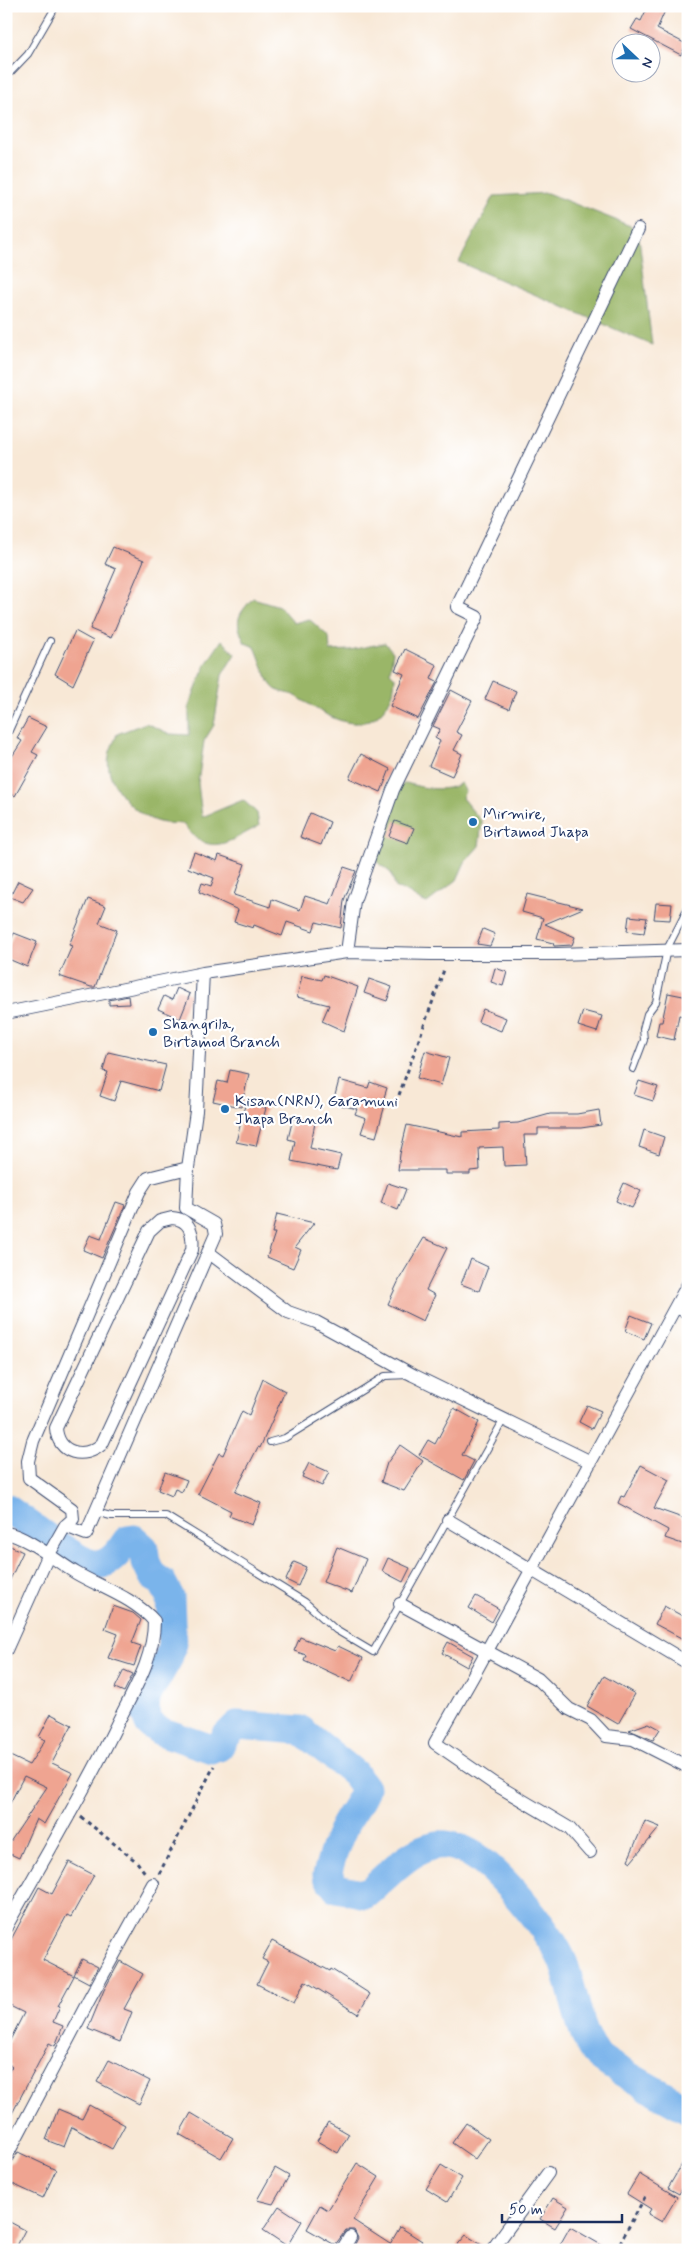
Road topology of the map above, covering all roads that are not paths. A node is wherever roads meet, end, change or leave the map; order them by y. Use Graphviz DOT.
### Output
graph roads {
  1 [pos="56,6"];
  2 [pos="6,78"];
  3 [pos="638,230"];
  4 [pos="50,641"];
  5 [pos="6,738"];
  6 [pos="688,908"];
  7 [pos="667,949"];
  8 [pos="688,950"];
  9 [pos="347,952"];
  10 [pos="204,973"];
  11 [pos="6,1013"];
  12 [pos="633,1069"];
  13 [pos="188,1168"];
  14 [pos="208,1252"];
  15 [pos="688,1284"];
  16 [pos="673,1310"];
  17 [pos="688,1315"];
  18 [pos="412,1375"];
  19 [pos="504,1419"];
  20 [pos="270,1442"];
  21 [pos="102,1444"];
  22 [pos="591,1462"];
  23 [pos="95,1512"];
  24 [pos="448,1520"];
  25 [pos="7,1527"];
  26 [pos="64,1529"];
  27 [pos="50,1553"];
  28 [pos="531,1570"];
  29 [pos="400,1604"];
  30 [pos="6,1650"];
  31 [pos="488,1650"];
  32 [pos="688,1663"];
  33 [pos="688,1767"];
  34 [pos="590,1852"];
  35 [pos="153,1884"];
  36 [pos="6,1927"];
  37 [pos="6,2157"];
  38 [pos="548,2173"];
  39 [pos="350,2237"];
  40 [pos="342,2250"];
  41 [pos="492,2250"];
  1 -- 2 [label="lane"];
  3 -- 9 [label="street"];
  4 -- 5 [label="lane"];
  6 -- 7 [label="lane"];
  7 -- 8 [label="street"];
  7 -- 9 [label="street"];
  7 -- 12 [label="lane"];
  9 -- 10 [label="street"];
  10 -- 11 [label="street"];
  10 -- 13 [label="street"];
  13 -- 14 [label="street"];
  13 -- 26 [label="street"];
  14 -- 18 [label="street"];
  14 -- 23 [label="street"];
  15 -- 16 [label="street"];
  16 -- 17 [label="lane"];
  16 -- 22 [label="street"];
  18 -- 19 [label="street"];
  18 -- 20 [label="lane"];
  19 -- 22 [label="street"];
  19 -- 24 [label="lane"];
  21 -- 21 [label="street"];
  22 -- 28 [label="street"];
  23 -- 26 [label="street"];
  23 -- 29 [label="lane"];
  24 -- 28 [label="street"];
  24 -- 29 [label="lane"];
  25 -- 27 [label="street"];
  26 -- 27 [label="street"];
  27 -- 30 [label="street"];
  27 -- 36 [label="street"];
  28 -- 31 [label="street"];
  28 -- 32 [label="street"];
  29 -- 31 [label="street"];
  31 -- 33 [label="street"];
  31 -- 34 [label="street"];
  35 -- 37 [label="street"];
  38 -- 41 [label="street"];
  39 -- 40 [label="street"];
}
